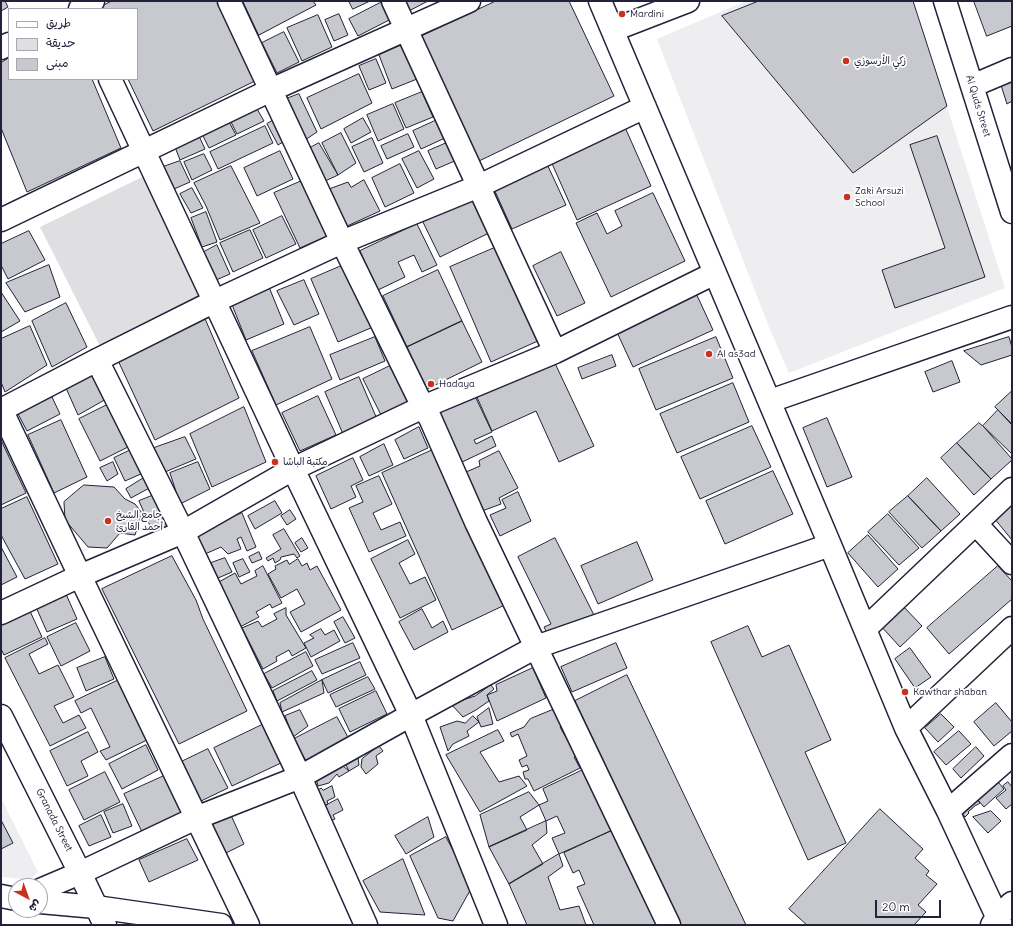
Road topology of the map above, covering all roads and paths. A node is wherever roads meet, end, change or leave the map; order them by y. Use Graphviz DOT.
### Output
graph roads {
  1 [pos="93,1"];
  2 [pos="229,1"];
  3 [pos="393,1"];
  4 [pos="469,1"];
  5 [pos="600,1"];
  6 [pos="688,1"];
  7 [pos="945,1"];
  8 [pos="82,8"];
  9 [pos="406,30"];
  10 [pos="613,30"];
  11 [pos="1012,69"];
  12 [pos="110,80"];
  13 [pos="972,86"];
  14 [pos="271,90"];
  15 [pos="645,107"];
  16 [pos="144,152"];
  17 [pos="1007,180"];
  18 [pos="478,186"];
  19 [pos="1012,212"];
  20 [pos="1,220"];
  21 [pos="342,242"];
  22 [pos="715,273"];
  23 [pos="214,302"];
  24 [pos="1012,317"];
  25 [pos="555,352"];
  26 [pos="97,360"];
  27 [pos="770,401"];
  28 [pos="423,407"];
  29 [pos="1,410"];
  30 [pos="292,470"];
  31 [pos="1012,488"];
  32 [pos="976,524"];
  33 [pos="183,532"];
  34 [pos="830,545"];
  35 [pos="1012,563"];
  36 [pos="80,576"];
  37 [pos="1,613"];
  38 [pos="1012,628"];
  39 [pos="865,630"];
  40 [pos="536,647"];
  41 [pos="411,715"];
  42 [pos="1,716"];
  43 [pos="906,728"];
  44 [pos="1012,755"];
  45 [pos="300,777"];
  46 [pos="948,811"];
  47 [pos="196,818"];
  48 [pos="80,872"];
  49 [pos="48,886"];
  50 [pos="48,904"];
  51 [pos="101,916"];
  52 [pos="1000,917"];
  53 [pos="221,925"];
  54 [pos="248,925"];
  55 [pos="366,925"];
  56 [pos="496,925"];
  57 [pos="669,925"];
  1 -- 8 [label="street"];
  2 -- 14 [label="street"];
  3 -- 9 [label="street"];
  4 -- 9 [label="street"];
  5 -- 10 [label="street"];
  6 -- 10 [label="street"];
  7 -- 13 [label="street, Al Quds Street"];
  9 -- 14 [label="street"];
  9 -- 18 [label="street"];
  10 -- 15 [label="street"];
  11 -- 13 [label="street"];
  12 -- 16 [label="street"];
  13 -- 17 [label="street, Al Quds Street"];
  14 -- 16 [label="street"];
  14 -- 21 [label="street"];
  15 -- 18 [label="street"];
  15 -- 22 [label="street"];
  16 -- 20 [label="street"];
  16 -- 23 [label="street"];
  17 -- 19 [label="street, Al Quds Street"];
  18 -- 21 [label="street"];
  18 -- 25 [label="street"];
  21 -- 23 [label="street"];
  21 -- 28 [label="street"];
  22 -- 25 [label="street"];
  22 -- 27 [label="street"];
  23 -- 26 [label="street"];
  23 -- 30 [label="street"];
  24 -- 27 [label="street"];
  25 -- 28 [label="street"];
  26 -- 29 [label="street"];
  26 -- 33 [label="street"];
  27 -- 34 [label="street"];
  28 -- 30 [label="street"];
  28 -- 40 [label="street"];
  29 -- 36 [label="street"];
  30 -- 33 [label="street"];
  30 -- 41 [label="street"];
  31 -- 32 [label="street"];
  32 -- 35 [label="street"];
  32 -- 39 [label="street"];
  33 -- 36 [label="street"];
  33 -- 45 [label="street"];
  34 -- 39 [label="street"];
  34 -- 40 [label="street"];
  36 -- 37 [label="street"];
  36 -- 47 [label="street"];
  38 -- 43 [label="street"];
  39 -- 43 [label="street"];
  40 -- 41 [label="street"];
  40 -- 57 [label="street"];
  41 -- 45 [label="street"];
  41 -- 56 [label="street"];
  42 -- 48 [label="street, Granada Street"];
  43 -- 46 [label="street"];
  44 -- 46 [label="street"];
  45 -- 47 [label="street"];
  45 -- 55 [label="street"];
  46 -- 52 [label="street"];
  47 -- 48 [label="street"];
  47 -- 54 [label="street"];
  48 -- 49 [label="street"];
  48 -- 51 [label="street, Granada Street"];
  50 -- 51 [label="street"];
  51 -- 53 [label="street"];
}
